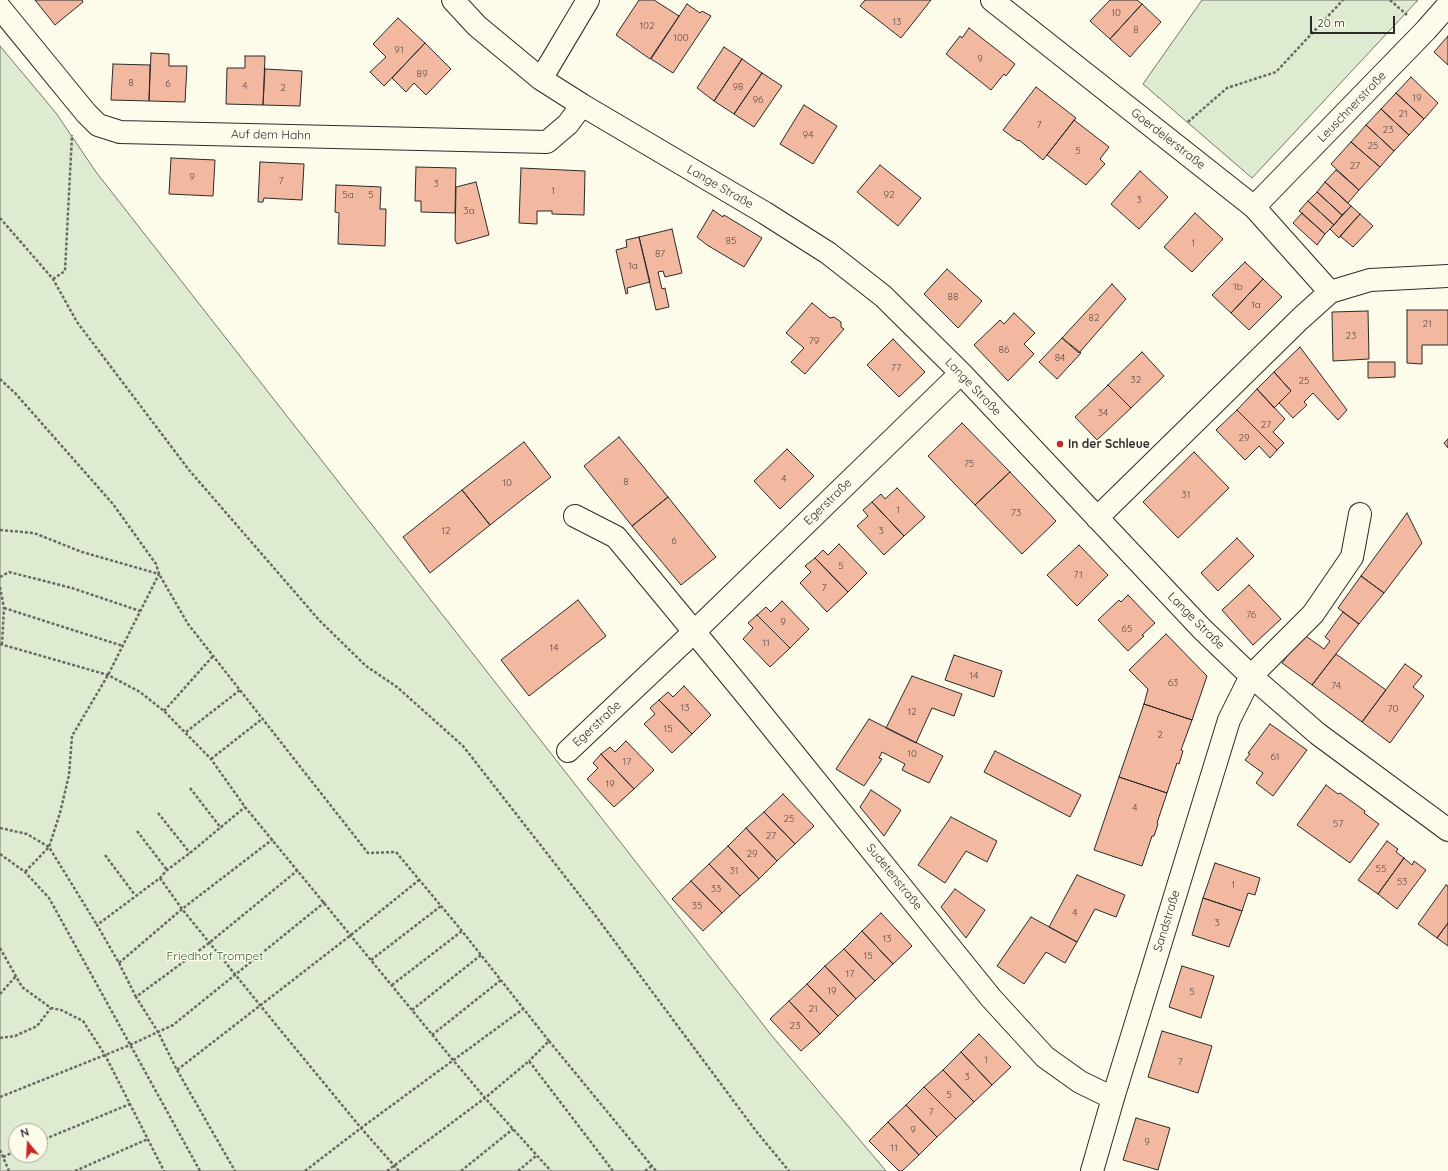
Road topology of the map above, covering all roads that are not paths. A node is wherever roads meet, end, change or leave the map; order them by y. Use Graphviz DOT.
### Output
graph roads {
  1 [pos="453,0"];
  2 [pos="588,0"];
  3 [pos="992,0"];
  4 [pos="1448,5"];
  5 [pos="0,8"];
  6 [pos="541,79"];
  7 [pos="582,106"];
  8 [pos="1254,207"];
  9 [pos="1448,276"];
  10 [pos="1330,292"];
  11 [pos="961,373"];
  12 [pos="1360,514"];
  13 [pos="575,516"];
  14 [pos="1097,518"];
  15 [pos="695,631"];
  16 [pos="1251,676"];
  17 [pos="568,751"];
  18 [pos="1448,830"];
  19 [pos="1113,1098"];
  20 [pos="1092,1171"];
  1 -- 6 [label="street, Lange Straße"];
  2 -- 6 [label="street"];
  3 -- 8 [label="street, Goerdelerstraße"];
  4 -- 8 [label="street, Leuschnerstraße"];
  5 -- 7 [label="street, Auf dem Hahn"];
  6 -- 7 [label="street, Lange Straße"];
  7 -- 11 [label="street, Lange Straße"];
  8 -- 10 [label="street, Goerdelerstraße"];
  9 -- 10 [label="street"];
  10 -- 14 [label="street"];
  11 -- 14 [label="street, Lange Straße"];
  11 -- 15 [label="street, Egerstraße"];
  12 -- 16 [label="street, Sandstraße"];
  13 -- 15 [label="street"];
  14 -- 16 [label="street, Lange Straße"];
  15 -- 17 [label="street, Egerstraße"];
  15 -- 19 [label="street, Sudetenstraße"];
  16 -- 18 [label="street, Lange Straße"];
  16 -- 19 [label="street, Sandstraße"];
  19 -- 20 [label="street, Sandstraße"];
}
